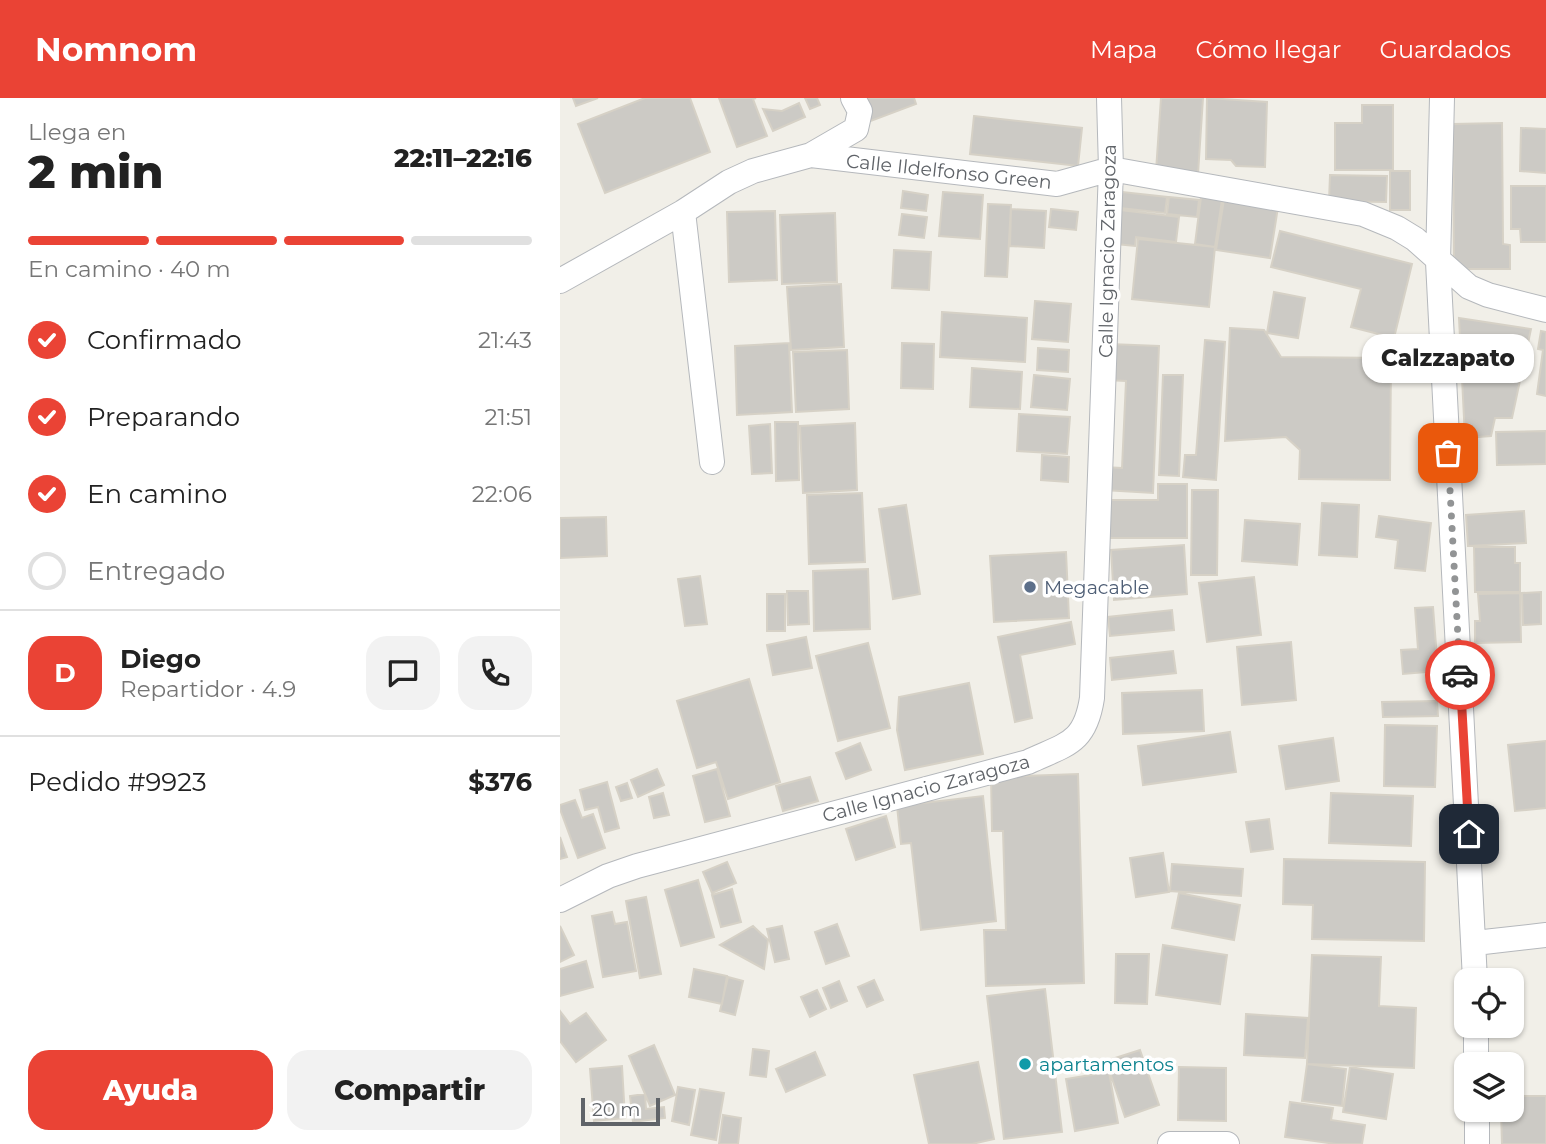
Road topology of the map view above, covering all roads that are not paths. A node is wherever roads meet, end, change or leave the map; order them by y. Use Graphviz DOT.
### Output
graph roads {
  1 [pos="853,98"];
  2 [pos="1109,98"];
  3 [pos="1442,98"];
  4 [pos="811,155"];
  5 [pos="1111,169"];
  6 [pos="683,212"];
  7 [pos="1438,262"];
  8 [pos="560,281"];
  9 [pos="1546,310"];
  10 [pos="712,462"];
  11 [pos="560,900"];
  12 [pos="1546,935"];
  13 [pos="1475,943"];
  14 [pos="1475,968"];
  15 [pos="1477,1122"];
  16 [pos="1170,1144"];
  17 [pos="1227,1144"];
  18 [pos="1477,1144"];
  1 -- 4 [label="street"];
  2 -- 5 [label="street, Calle Ignacio Zaragoza"];
  3 -- 7 [label="street"];
  4 -- 5 [label="street, Calle Ildelfonso Green"];
  4 -- 6 [label="street, Calle Ildelfonso Green"];
  5 -- 7 [label="street, Calle Ildelfonso Green"];
  5 -- 11 [label="street, Calle Ignacio Zaragoza"];
  6 -- 8 [label="street, Calle Ildelfonso Green"];
  6 -- 10 [label="street"];
  7 -- 9 [label="street, Calle Ildelfonso Green"];
  7 -- 13 [label="street"];
  12 -- 13 [label="street"];
  13 -- 14 [label="street"];
  15 -- 18 [label="street"];
  16 -- 17 [label="street"];
}
